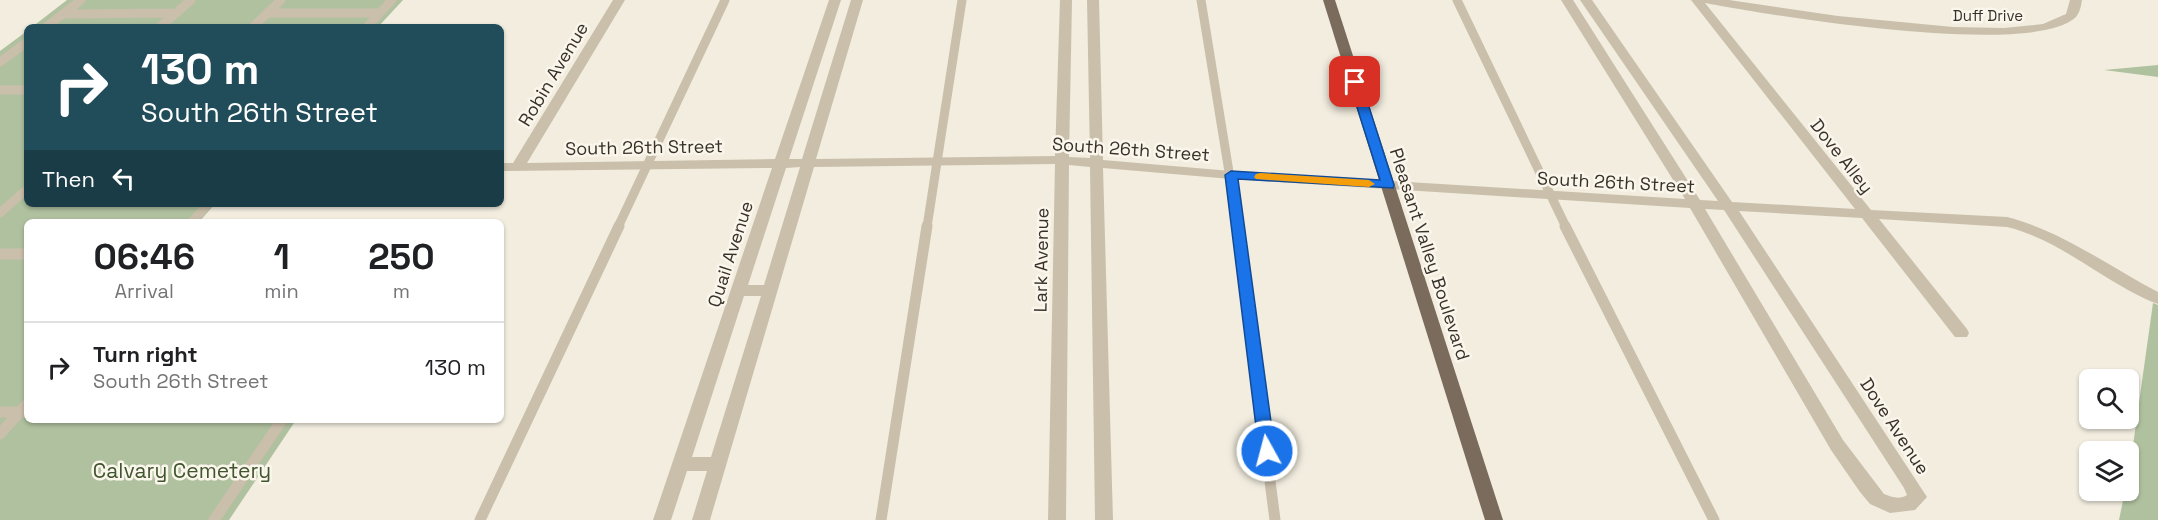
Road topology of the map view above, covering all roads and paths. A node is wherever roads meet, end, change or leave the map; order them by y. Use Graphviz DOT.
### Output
graph roads {
  1 [pos="81,0"];
  2 [pos="191,0"];
  3 [pos="281,0"];
  4 [pos="392,0"];
  5 [pos="619,0"];
  6 [pos="725,0"];
  7 [pos="835,0"];
  8 [pos="857,0"];
  9 [pos="962,0"];
  10 [pos="1066,0"];
  11 [pos="1093,0"];
  12 [pos="1201,0"];
  13 [pos="1329,0"];
  14 [pos="1457,0"];
  15 [pos="1567,0"];
  16 [pos="1586,0"];
  17 [pos="1697,0"];
  18 [pos="1707,0"];
  19 [pos="2076,0"];
  20 [pos="175,13"];
  21 [pos="267,13"];
  22 [pos="380,13"];
  23 [pos="64,14"];
  24 [pos="50,24"];
  25 [pos="163,24"];
  26 [pos="256,24"];
  27 [pos="370,24"];
  28 [pos="24,44"];
  29 [pos="819,47"];
  30 [pos="843,47"];
  31 [pos="0,62"];
  32 [pos="0,90"];
  33 [pos="24,90"];
  34 [pos="1061,160"];
  35 [pos="937,162"];
  36 [pos="781,163"];
  37 [pos="809,163"];
  38 [pos="1096,163"];
  39 [pos="648,165"];
  40 [pos="504,166"];
  41 [pos="518,166"];
  42 [pos="1231,175"];
  43 [pos="1388,185"];
  44 [pos="24,192"];
  45 [pos="1550,196"];
  46 [pos="1695,204"];
  47 [pos="1728,206"];
  48 [pos="205,207"];
  49 [pos="0,213"];
  50 [pos="1866,215"];
  51 [pos="195,219"];
  52 [pos="0,254"];
  53 [pos="24,255"];
  54 [pos="770,290"];
  55 [pos="738,291"];
  56 [pos="2158,299"];
  57 [pos="1961,333"];
  58 [pos="24,409"];
  59 [pos="24,410"];
  60 [pos="0,412"];
  61 [pos="280,423"];
  62 [pos="0,434"];
  63 [pos="681,464"];
  64 [pos="718,464"];
  65 [pos="214,520"];
  66 [pos="480,520"];
  67 [pos="662,520"];
  68 [pos="701,520"];
  69 [pos="881,520"];
  70 [pos="1057,520"];
  71 [pos="1104,520"];
  72 [pos="1275,520"];
  73 [pos="1494,520"];
  74 [pos="1714,520"];
  1 -- 23 [label="lane"];
  2 -- 20 [label="lane"];
  3 -- 21 [label="lane"];
  4 -- 22 [label="lane"];
  5 -- 41 [label="street, Robin Avenue"];
  6 -- 39 [label="lane"];
  7 -- 29 [label="street, Quail Avenue"];
  8 -- 30 [label="street"];
  9 -- 35 [label="lane"];
  10 -- 34 [label="street, Lark Avenue"];
  11 -- 38 [label="street"];
  12 -- 42 [label="lane"];
  13 -- 43 [label="main road, Pleasant Valley Boulevard"];
  14 -- 45 [label="lane"];
  15 -- 46 [label="street, Dove Avenue"];
  16 -- 47 [label="street, Dove Avenue"];
  17 -- 50 [label="street, Dove Alley"];
  18 -- 19 [label="street, Duff Drive"];
  20 -- 23 [label="lane"];
  20 -- 25 [label="lane"];
  21 -- 22 [label="lane"];
  21 -- 26 [label="lane"];
  22 -- 27 [label="lane"];
  23 -- 24 [label="lane"];
  28 -- 31 [label="lane"];
  29 -- 30 [label="street"];
  29 -- 36 [label="street, Quail Avenue"];
  30 -- 37 [label="street"];
  32 -- 33 [label="lane"];
  34 -- 35 [label="street, South 26th Street"];
  34 -- 38 [label="street, South 26th Street"];
  34 -- 70 [label="street, Lark Avenue"];
  35 -- 37 [label="street, South 26th Street"];
  35 -- 69 [label="lane"];
  36 -- 37 [label="street, South 26th Street"];
  36 -- 39 [label="street, South 26th Street"];
  36 -- 55 [label="street, Quail Avenue"];
  37 -- 54 [label="street"];
  38 -- 42 [label="street, South 26th Street"];
  38 -- 71 [label="street"];
  39 -- 41 [label="street, South 26th Street"];
  39 -- 66 [label="lane"];
  40 -- 41 [label="street, South 26th Street"];
  42 -- 43 [label="street, South 26th Street"];
  42 -- 72 [label="lane"];
  43 -- 45 [label="street, South 26th Street"];
  43 -- 73 [label="main road, Pleasant Valley Boulevard"];
  44 -- 49 [label="lane"];
  45 -- 46 [label="street, South 26th Street"];
  45 -- 74 [label="lane"];
  46 -- 47 [label="street, South 26th Street"];
  46 -- 47 [label="street, Dove Avenue"];
  47 -- 50 [label="street, South 26th Street"];
  48 -- 51 [label="lane"];
  50 -- 56 [label="street, South 26th Street"];
  50 -- 57 [label="street, Dove Alley"];
  52 -- 53 [label="lane"];
  54 -- 55 [label="street"];
  54 -- 64 [label="street"];
  55 -- 63 [label="street, Quail Avenue"];
  58 -- 60 [label="lane"];
  59 -- 62 [label="lane"];
  61 -- 65 [label="lane"];
  63 -- 64 [label="street"];
  63 -- 67 [label="street, Quail Avenue"];
  64 -- 68 [label="street"];
}
